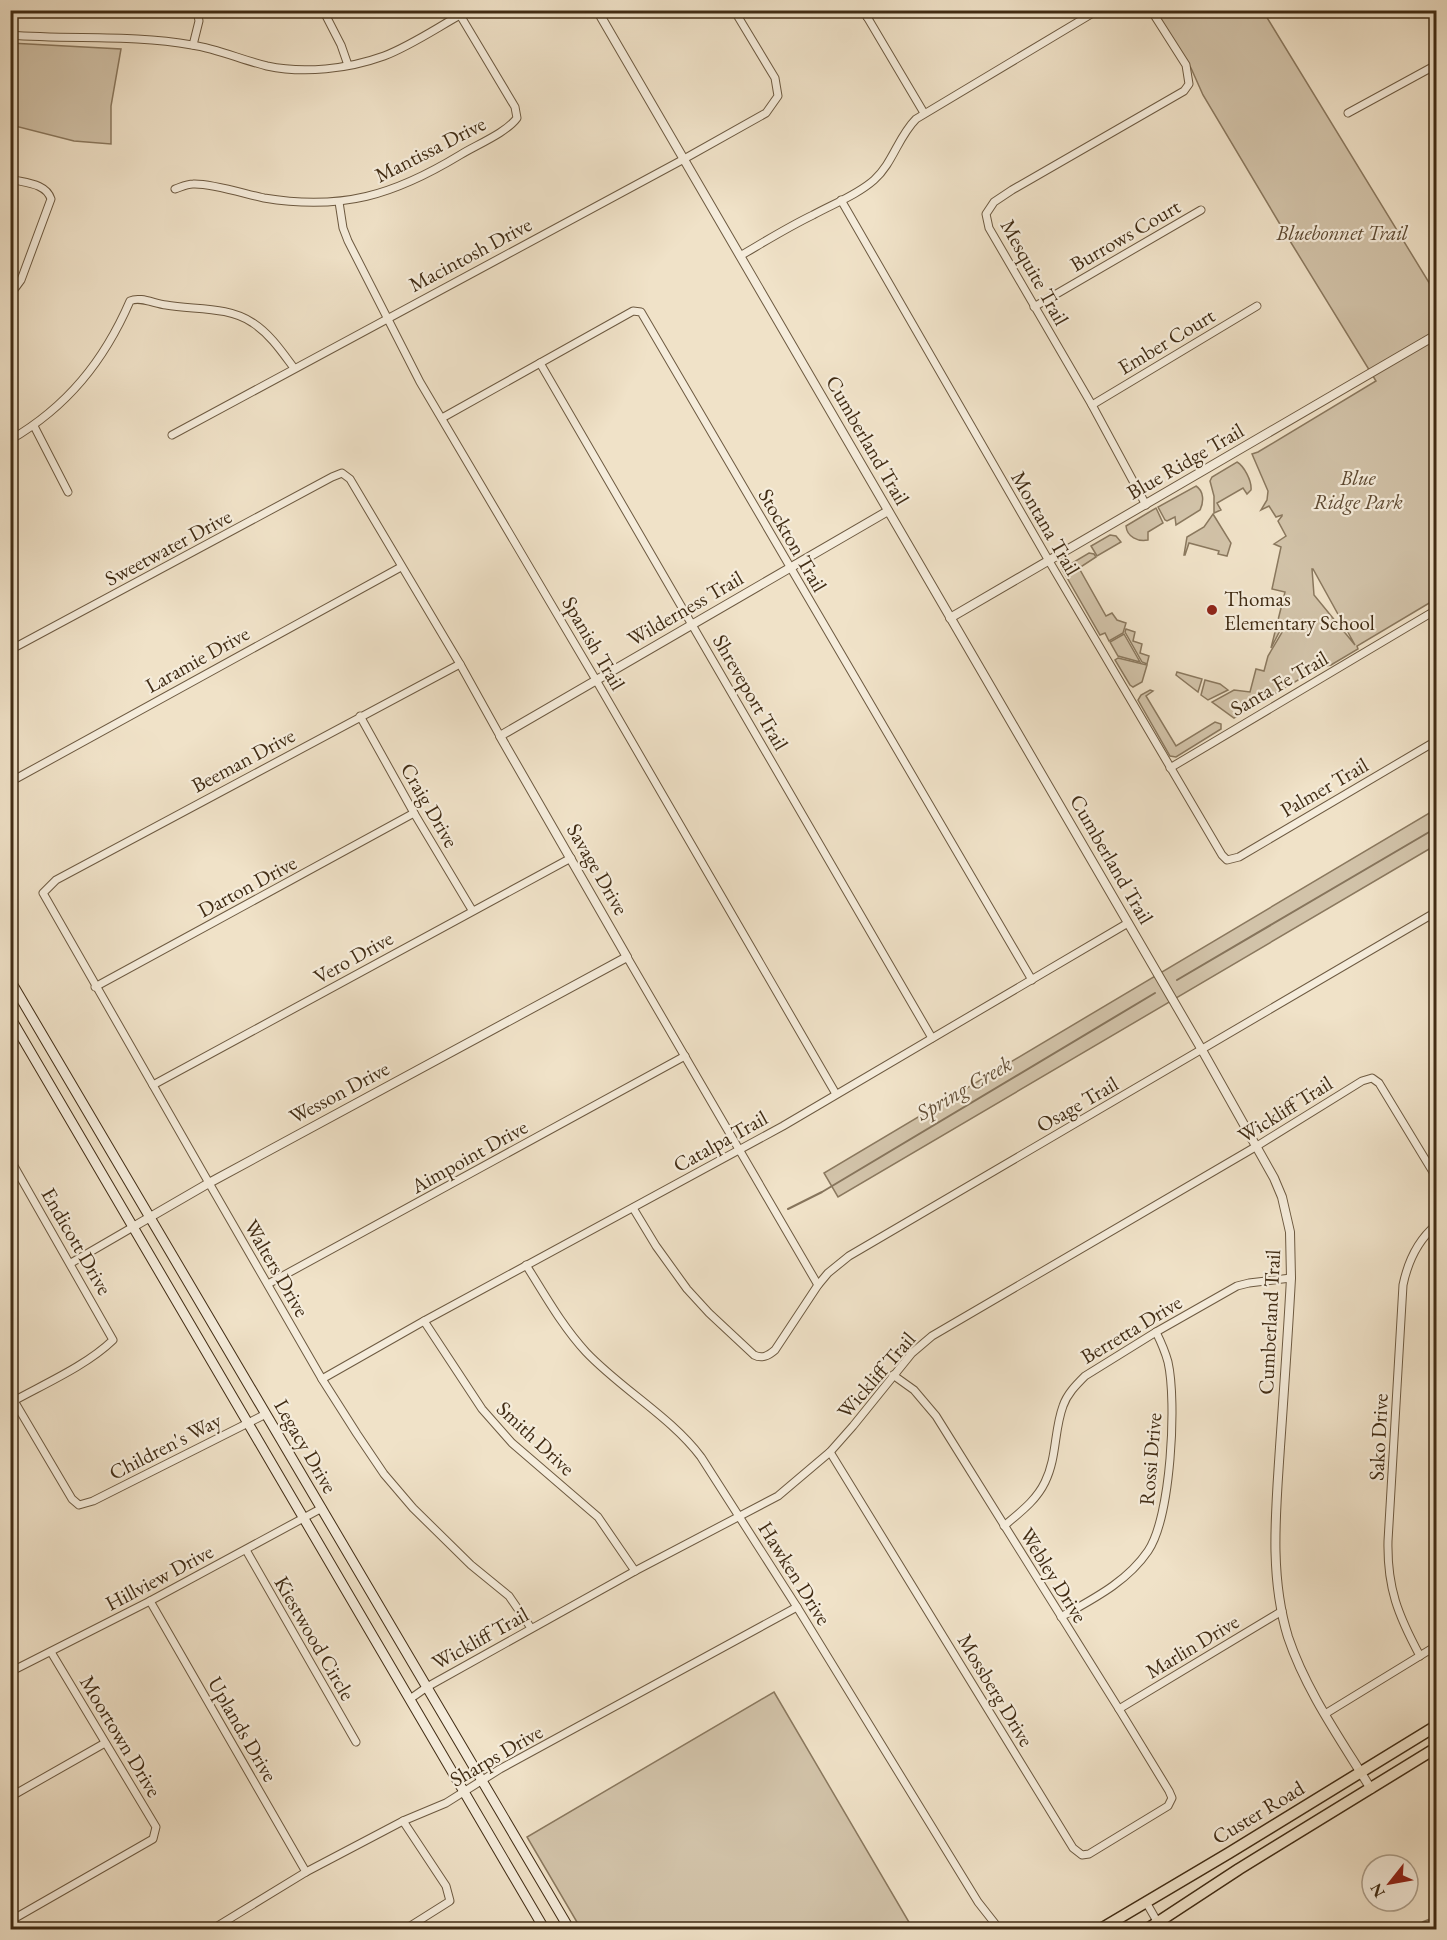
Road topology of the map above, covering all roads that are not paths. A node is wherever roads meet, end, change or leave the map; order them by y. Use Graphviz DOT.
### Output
graph roads {
  1 [pos="197,10"];
  2 [pos="323,10"];
  3 [pos="597,10"];
  4 [pos="734,10"];
  5 [pos="878,10"];
  6 [pos="1098,10"];
  7 [pos="1151,10"];
  8 [pos="459,13"];
  9 [pos="865,14"];
  10 [pos="10,35"];
  11 [pos="193,45"];
  12 [pos="348,65"];
  13 [pos="1437,65"];
  14 [pos="924,113"];
  15 [pos="1348,113"];
  16 [pos="684,159"];
  17 [pos="10,179"];
  18 [pos="175,189"];
  19 [pos="841,200"];
  20 [pos="339,202"];
  21 [pos="1201,210"];
  22 [pos="740,256"];
  23 [pos="10,295"];
  24 [pos="1257,306"];
  25 [pos="1034,307"];
  26 [pos="388,317"];
  27 [pos="1437,334"];
  28 [pos="540,363"];
  29 [pos="294,368"];
  30 [pos="1092,405"];
  31 [pos="442,418"];
  32 [pos="34,426"];
  33 [pos="172,435"];
  34 [pos="10,440"];
  35 [pos="342,473"];
  36 [pos="68,492"];
  37 [pos="1146,505"];
  38 [pos="888,511"];
  39 [pos="1049,561"];
  40 [pos="401,567"];
  41 [pos="790,568"];
  42 [pos="1437,610"];
  43 [pos="950,618"];
  44 [pos="693,625"];
  45 [pos="10,650"];
  46 [pos="460,664"];
  47 [pos="596,680"];
  48 [pos="360,716"];
  49 [pos="500,736"];
  50 [pos="1437,741"];
  51 [pos="1170,768"];
  52 [pos="10,782"];
  53 [pos="414,813"];
  54 [pos="571,858"];
  55 [pos="1227,860"];
  56 [pos="45,890"];
  57 [pos="472,910"];
  58 [pos="1437,912"];
  59 [pos="1128,923"];
  60 [pos="627,957"];
  61 [pos="1032,980"];
  62 [pos="11,983"];
  63 [pos="95,987"];
  64 [pos="10,1017"];
  65 [pos="932,1038"];
  66 [pos="1203,1050"];
  67 [pos="685,1056"];
  68 [pos="153,1085"];
  69 [pos="836,1094"];
  70 [pos="1257,1146"];
  71 [pos="740,1150"];
  72 [pos="10,1159"];
  73 [pos="1437,1177"];
  74 [pos="209,1183"];
  75 [pos="633,1208"];
  76 [pos="150,1217"];
  77 [pos="1437,1225"];
  78 [pos="133,1227"];
  79 [pos="71,1263"];
  80 [pos="526,1265"];
  81 [pos="1291,1278"];
  82 [pos="268,1284"];
  83 [pos="818,1286"];
  84 [pos="424,1321"];
  85 [pos="1156,1332"];
  86 [pos="893,1375"];
  87 [pos="322,1379"];
  88 [pos="12,1399"];
  89 [pos="266,1414"];
  90 [pos="248,1423"];
  91 [pos="830,1452"];
  92 [pos="321,1508"];
  93 [pos="303,1517"];
  94 [pos="741,1517"];
  95 [pos="1004,1526"];
  96 [pos="246,1550"];
  97 [pos="635,1571"];
  98 [pos="150,1601"];
  99 [pos="797,1607"];
  100 [pos="1282,1611"];
  101 [pos="1061,1617"];
  102 [pos="531,1628"];
  103 [pos="1437,1646"];
  104 [pos="51,1652"];
  105 [pos="1420,1656"];
  106 [pos="10,1672"];
  107 [pos="427,1687"];
  108 [pos="410,1699"];
  109 [pos="1119,1709"];
  110 [pos="1325,1714"];
  111 [pos="1437,1726"];
  112 [pos="356,1742"];
  113 [pos="105,1743"];
  114 [pos="1437,1748"];
  115 [pos="1361,1772"];
  116 [pos="482,1780"];
  117 [pos="1371,1789"];
  118 [pos="464,1791"];
  119 [pos="10,1797"];
  120 [pos="1171,1803"];
  121 [pos="403,1821"];
  122 [pos="1229,1853"];
  123 [pos="1239,1869"];
  124 [pos="306,1872"];
  125 [pos="1146,1902"];
  126 [pos="10,1921"];
  127 [pos="1160,1926"];
  128 [pos="211,1929"];
  129 [pos="404,1929"];
  130 [pos="545,1929"];
  131 [pos="570,1929"];
  132 [pos="1000,1929"];
  133 [pos="1099,1929"];
  134 [pos="1146,1929"];
  1 -- 11 [label="street"];
  2 -- 12 [label="street"];
  3 -- 16 [label="street, Cumberland Trail"];
  4 -- 16 [label="street, Macintosh Drive"];
  5 -- 9 [label="street"];
  6 -- 14 [label="street"];
  7 -- 25 [label="street, Mesquite Trail"];
  8 -- 12 [label="street"];
  8 -- 20 [label="street, Mantissa Drive"];
  9 -- 14 [label="street"];
  10 -- 11 [label="street"];
  11 -- 12 [label="street"];
  13 -- 15 [label="street"];
  14 -- 19 [label="street"];
  16 -- 22 [label="street, Cumberland Trail"];
  16 -- 26 [label="street, Macintosh Drive"];
  17 -- 23 [label="street"];
  18 -- 20 [label="street, Mantissa Drive"];
  19 -- 22 [label="street"];
  19 -- 39 [label="street, Montana Trail"];
  20 -- 26 [label="street, Spanish Trail"];
  21 -- 25 [label="street, Burrows Court"];
  22 -- 38 [label="street, Cumberland Trail"];
  24 -- 30 [label="street, Ember Court"];
  25 -- 30 [label="street, Mesquite Trail"];
  26 -- 29 [label="street, Macintosh Drive"];
  26 -- 31 [label="street, Spanish Trail"];
  27 -- 37 [label="street, Blue Ridge Trail"];
  28 -- 31 [label="street, Stockton Trail"];
  28 -- 41 [label="street, Stockton Trail"];
  28 -- 44 [label="street, Shreveport Trail"];
  29 -- 32 [label="street"];
  29 -- 33 [label="street, Macintosh Drive"];
  30 -- 37 [label="street, Mesquite Trail"];
  31 -- 47 [label="street, Spanish Trail"];
  32 -- 34 [label="street"];
  32 -- 36 [label="street"];
  35 -- 40 [label="street, Savage Drive"];
  35 -- 45 [label="street, Sweetwater Drive"];
  37 -- 39 [label="street, Blue Ridge Trail"];
  38 -- 41 [label="street, Wilderness Trail"];
  38 -- 43 [label="street, Cumberland Trail"];
  39 -- 43 [label="street, Blue Ridge Trail"];
  39 -- 51 [label="street, Montana Trail"];
  40 -- 46 [label="street, Savage Drive"];
  40 -- 52 [label="street, Laramie Drive"];
  41 -- 44 [label="street, Wilderness Trail"];
  41 -- 61 [label="street, Stockton Trail"];
  42 -- 51 [label="street, Santa Fe Trail"];
  43 -- 59 [label="street, Cumberland Trail"];
  44 -- 47 [label="street, Wilderness Trail"];
  44 -- 65 [label="street, Shreveport Trail"];
  46 -- 48 [label="street, Beeman Drive"];
  46 -- 49 [label="street, Savage Drive"];
  47 -- 49 [label="street, Wilderness Trail"];
  47 -- 69 [label="street, Spanish Trail"];
  48 -- 53 [label="street, Craig Drive"];
  48 -- 56 [label="street, Beeman Drive"];
  49 -- 54 [label="street, Savage Drive"];
  50 -- 55 [label="street, Palmer Trail"];
  51 -- 55 [label="street, Montana Trail"];
  53 -- 57 [label="street, Craig Drive"];
  53 -- 63 [label="street, Darton Drive"];
  54 -- 57 [label="street, Vero Drive"];
  54 -- 60 [label="street, Savage Drive"];
  56 -- 63 [label="street, Walters Drive"];
  57 -- 68 [label="street, Vero Drive"];
  58 -- 66 [label="street, Osage Trail"];
  59 -- 61 [label="street, Catalpa Trail"];
  59 -- 66 [label="street, Cumberland Trail"];
  60 -- 67 [label="street, Savage Drive"];
  60 -- 74 [label="street, Wesson Drive"];
  61 -- 65 [label="street, Catalpa Trail"];
  62 -- 76 [label="main road, Legacy Drive"];
  63 -- 68 [label="street, Walters Drive"];
  64 -- 78 [label="main road, Legacy Drive"];
  65 -- 69 [label="street, Catalpa Trail"];
  66 -- 70 [label="street, Cumberland Trail"];
  66 -- 83 [label="street, Osage Trail"];
  67 -- 71 [label="street, Savage Drive"];
  67 -- 82 [label="street, Aimpoint Drive"];
  68 -- 74 [label="street, Walters Drive"];
  69 -- 71 [label="street, Catalpa Trail"];
  70 -- 73 [label="street, Wickliff Trail"];
  70 -- 81 [label="street, Cumberland Trail"];
  70 -- 86 [label="street, Wickliff Trail"];
  71 -- 75 [label="street, Catalpa Trail"];
  71 -- 83 [label="street, Savage Drive"];
  72 -- 79 [label="street, Endicott Drive"];
  74 -- 76 [label="street, Wesson Drive"];
  74 -- 82 [label="street, Walters Drive"];
  75 -- 80 [label="street, Catalpa Trail"];
  75 -- 83 [label="street, Osage Trail"];
  76 -- 78 [label="street, Wesson Drive"];
  76 -- 89 [label="main road, Legacy Drive"];
  77 -- 105 [label="street, Sako Drive"];
  78 -- 79 [label="street, Wesson Drive"];
  78 -- 90 [label="main road, Legacy Drive"];
  79 -- 88 [label="street, Endicott Drive"];
  80 -- 84 [label="street, Catalpa Trail"];
  80 -- 94 [label="street, Hawken Drive"];
  81 -- 85 [label="street, Berretta Drive"];
  81 -- 100 [label="street, Cumberland Trail"];
  82 -- 87 [label="street, Walters Drive"];
  84 -- 87 [label="street, Catalpa Trail"];
  84 -- 97 [label="street, Smith Drive"];
  85 -- 95 [label="street, Berretta Drive"];
  85 -- 101 [label="street, Rossi Drive"];
  86 -- 91 [label="street, Wickliff Trail"];
  86 -- 95 [label="street, Webley Drive"];
  87 -- 102 [label="street, Walters Drive"];
  88 -- 90 [label="street, Children's Way"];
  89 -- 90 [label="street, Children's Way"];
  89 -- 92 [label="main road, Legacy Drive"];
  90 -- 93 [label="main road, Legacy Drive"];
  91 -- 94 [label="street, Wickliff Trail"];
  91 -- 120 [label="street, Mossberg Drive"];
  92 -- 93 [label="street, Hillview Drive"];
  92 -- 107 [label="main road, Legacy Drive"];
  93 -- 96 [label="street, Hillview Drive"];
  93 -- 108 [label="main road, Legacy Drive"];
  94 -- 97 [label="street, Wickliff Trail"];
  94 -- 99 [label="street, Hawken Drive"];
  95 -- 101 [label="street, Webley Drive"];
  96 -- 98 [label="street, Hillview Drive"];
  96 -- 112 [label="street, Kiestwood Circle"];
  97 -- 102 [label="street, Wickliff Trail"];
  98 -- 104 [label="street, Hillview Drive"];
  98 -- 124 [label="street, Uplands Drive"];
  99 -- 116 [label="street, Sharps Drive"];
  99 -- 132 [label="street, Hawken Drive"];
  100 -- 109 [label="street, Marlin Drive"];
  100 -- 110 [label="street, Cumberland Trail"];
  101 -- 109 [label="street, Webley Drive"];
  102 -- 107 [label="street, Wickliff Trail"];
  103 -- 105 [label="street"];
  104 -- 106 [label="street, Hillview Drive"];
  104 -- 113 [label="street, Moortown Drive"];
  105 -- 110 [label="street"];
  107 -- 108 [label="street, Wickliff Trail"];
  107 -- 116 [label="main road, Legacy Drive"];
  108 -- 118 [label="main road, Legacy Drive"];
  109 -- 120 [label="street, Webley Drive"];
  110 -- 115 [label="street, Cumberland Trail"];
  111 -- 115 [label="main road, Custer Road"];
  113 -- 119 [label="street"];
  113 -- 126 [label="street, Moortown Drive"];
  114 -- 117 [label="main road, Custer Road"];
  115 -- 117 [label="street, Cumberland Trail"];
  115 -- 122 [label="main road, Custer Road"];
  116 -- 118 [label="street, Sharps Drive"];
  116 -- 131 [label="main road, Legacy Drive"];
  117 -- 123 [label="main road, Custer Road"];
  118 -- 121 [label="street, Sharps Drive"];
  118 -- 130 [label="main road, Legacy Drive"];
  121 -- 124 [label="street, Sharps Drive"];
  121 -- 129 [label="street"];
  122 -- 123 [label="main road"];
  122 -- 125 [label="main road, Custer Road"];
  123 -- 127 [label="main road, Custer Road"];
  124 -- 128 [label="street, Sharps Drive"];
  125 -- 127 [label="street"];
  125 -- 133 [label="main road, Custer Road"];
  127 -- 134 [label="main road, Custer Road"];
}
